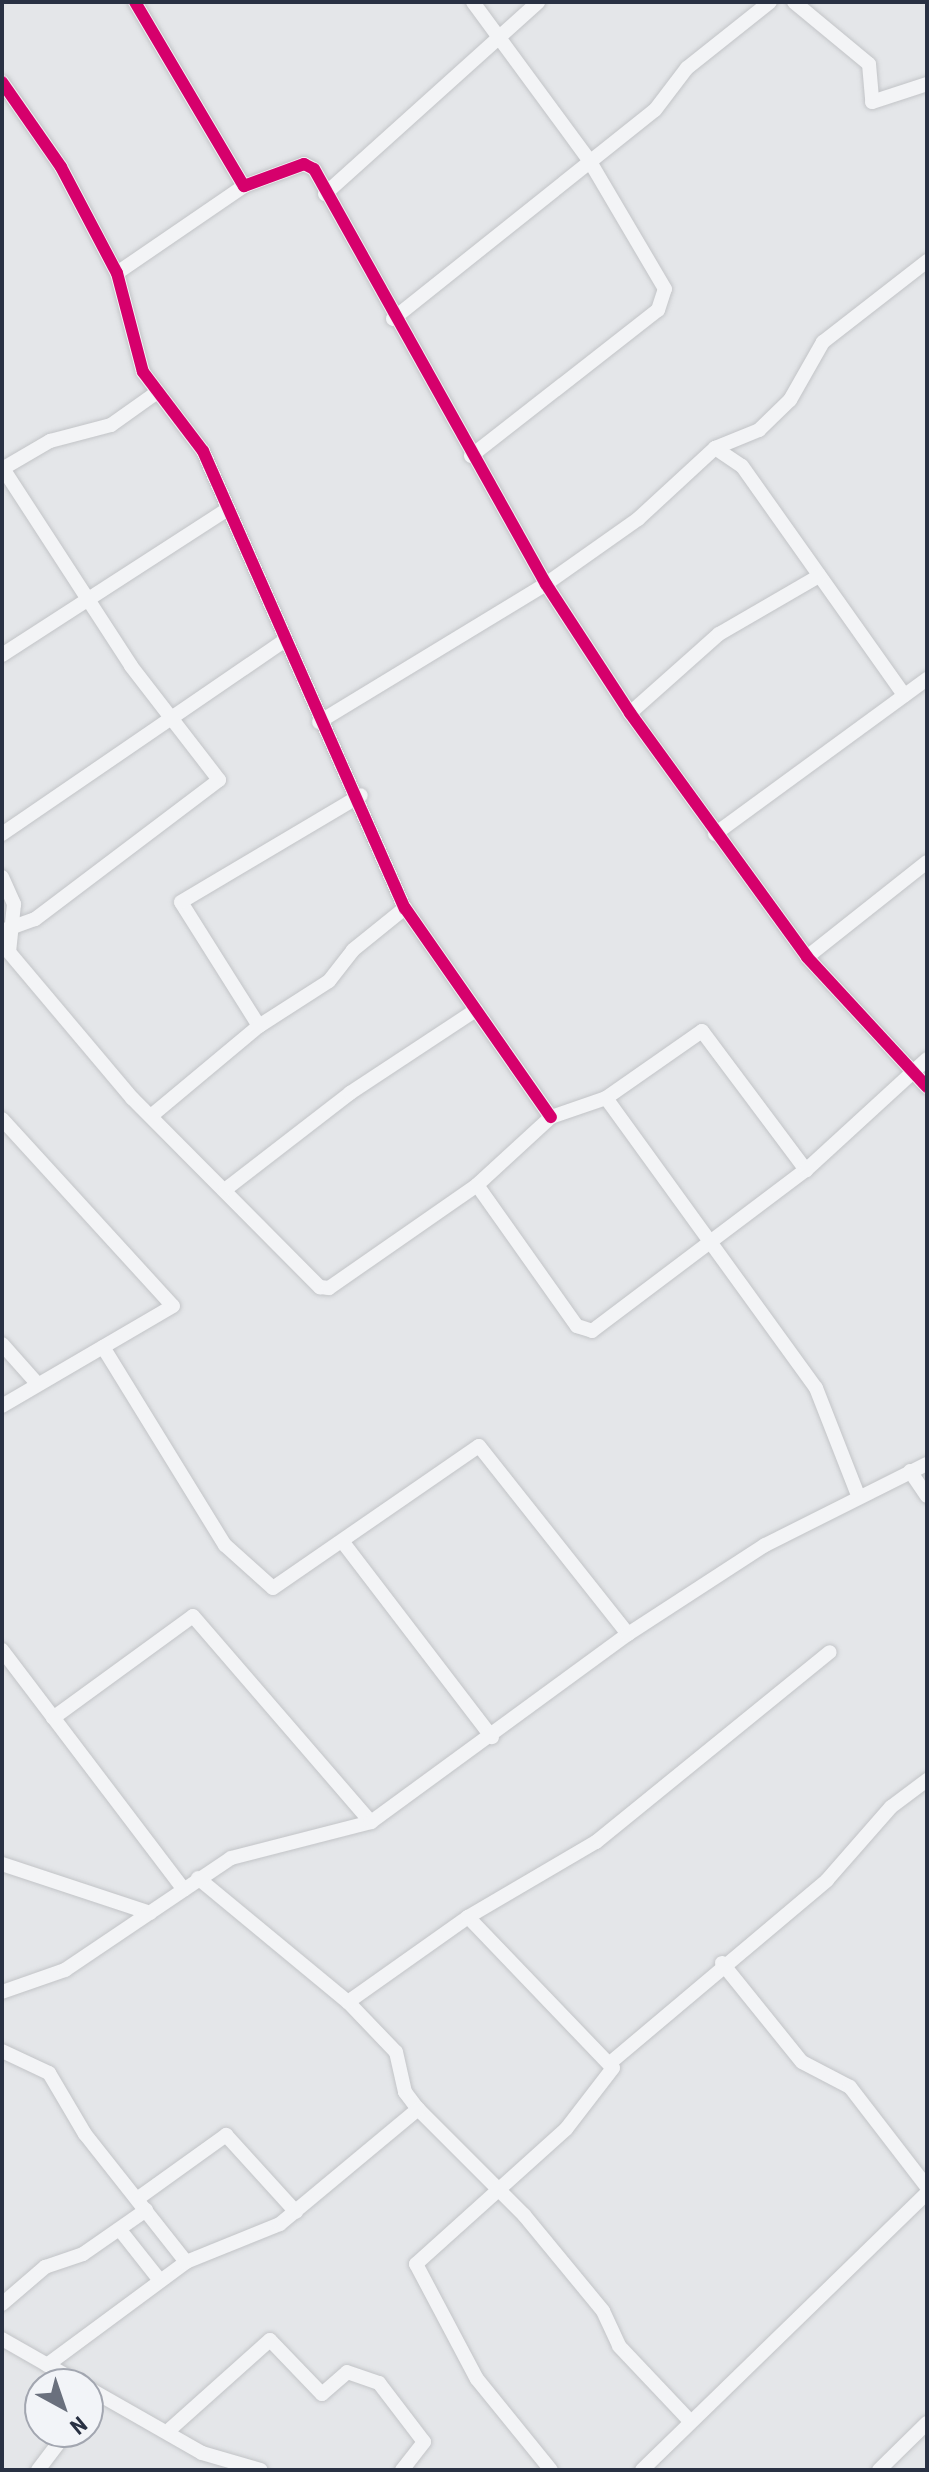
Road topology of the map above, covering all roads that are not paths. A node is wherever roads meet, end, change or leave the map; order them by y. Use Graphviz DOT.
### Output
graph roads {
  1 [pos="135,2"];
  2 [pos="473,2"];
  3 [pos="538,2"];
  4 [pos="770,2"];
  5 [pos="794,2"];
  6 [pos="503,40"];
  7 [pos="2,82"];
  8 [pos="927,84"];
  9 [pos="589,160"];
  10 [pos="244,186"];
  11 [pos="325,194"];
  12 [pos="927,261"];
  13 [pos="117,273"];
  14 [pos="393,319"];
  15 [pos="156,393"];
  16 [pos="715,448"];
  17 [pos="471,456"];
  18 [pos="2,468"];
  19 [pos="225,511"];
  20 [pos="819,576"];
  21 [pos="546,584"];
  22 [pos="93,596"];
  23 [pos="284,641"];
  24 [pos="2,655"];
  25 [pos="927,679"];
  26 [pos="904,695"];
  27 [pos="630,713"];
  28 [pos="173,718"];
  29 [pos="319,722"];
  30 [pos="361,795"];
  31 [pos="2,834"];
  32 [pos="715,834"];
  33 [pos="927,862"];
  34 [pos="2,877"];
  35 [pos="14,904"];
  36 [pos="405,908"];
  37 [pos="35,919"];
  38 [pos="6,930"];
  39 [pos="807,957"];
  40 [pos="476,1010"];
  41 [pos="259,1026"];
  42 [pos="927,1059"];
  43 [pos="911,1072"];
  44 [pos="927,1087"];
  45 [pos="606,1098"];
  46 [pos="151,1116"];
  47 [pos="551,1117"];
  48 [pos="2,1119"];
  49 [pos="806,1170"];
  50 [pos="477,1185"];
  51 [pos="226,1189"];
  52 [pos="711,1239"];
  53 [pos="2,1344"];
  54 [pos="103,1347"];
  55 [pos="35,1381"];
  56 [pos="2,1406"];
  57 [pos="927,1464"];
  58 [pos="910,1471"];
  59 [pos="858,1495"];
  60 [pos="927,1496"];
  61 [pos="345,1545"];
  62 [pos="628,1634"];
  63 [pos="2,1650"];
  64 [pos="830,1652"];
  65 [pos="53,1718"];
  66 [pos="492,1737"];
  67 [pos="927,1780"];
  68 [pos="371,1822"];
  69 [pos="2,1864"];
  70 [pos="198,1878"];
  71 [pos="184,1890"];
  72 [pos="150,1913"];
  73 [pos="468,1917"];
  74 [pos="722,1963"];
  75 [pos="2,1992"];
  76 [pos="348,2002"];
  77 [pos="2,2051"];
  78 [pos="610,2063"];
  79 [pos="418,2109"];
  80 [pos="927,2187"];
  81 [pos="499,2190"];
  82 [pos="927,2193"];
  83 [pos="142,2205"];
  84 [pos="296,2212"];
  85 [pos="120,2230"];
  86 [pos="186,2262"];
  87 [pos="158,2278"];
  88 [pos="2,2304"];
  89 [pos="2,2339"];
  90 [pos="47,2365"];
  91 [pos="52,2368"];
  92 [pos="104,2401"];
  93 [pos="690,2421"];
  94 [pos="927,2423"];
  95 [pos="167,2432"];
  96 [pos="55,2448"];
  97 [pos="38,2470"];
  98 [pos="261,2470"];
  99 [pos="402,2470"];
  100 [pos="551,2470"];
  101 [pos="642,2470"];
  102 [pos="879,2470"];
  1 -- 10 [label="street"];
  2 -- 6 [label="street"];
  3 -- 6 [label="street"];
  4 -- 9 [label="street"];
  5 -- 8 [label="street"];
  6 -- 9 [label="street"];
  6 -- 11 [label="street"];
  7 -- 13 [label="street"];
  9 -- 14 [label="street"];
  9 -- 17 [label="street"];
  10 -- 11 [label="street"];
  10 -- 13 [label="street"];
  11 -- 14 [label="street"];
  12 -- 16 [label="street"];
  13 -- 15 [label="street"];
  14 -- 17 [label="street"];
  15 -- 18 [label="street"];
  15 -- 19 [label="street"];
  16 -- 20 [label="street"];
  16 -- 21 [label="street"];
  17 -- 21 [label="street"];
  18 -- 22 [label="street"];
  19 -- 22 [label="street"];
  19 -- 23 [label="street"];
  20 -- 26 [label="street"];
  20 -- 27 [label="street"];
  21 -- 27 [label="street"];
  21 -- 29 [label="street"];
  22 -- 24 [label="street"];
  22 -- 28 [label="street"];
  23 -- 28 [label="street"];
  23 -- 29 [label="street"];
  25 -- 26 [label="street"];
  26 -- 32 [label="street"];
  27 -- 32 [label="street"];
  28 -- 31 [label="street"];
  28 -- 37 [label="street"];
  29 -- 30 [label="street"];
  30 -- 36 [label="street"];
  30 -- 41 [label="street"];
  32 -- 39 [label="street"];
  33 -- 39 [label="street"];
  34 -- 35 [label="street"];
  35 -- 37 [label="street"];
  35 -- 38 [label="street"];
  36 -- 40 [label="street"];
  36 -- 41 [label="street"];
  37 -- 38 [label="street"];
  38 -- 46 [label="street"];
  39 -- 43 [label="street"];
  40 -- 47 [label="street"];
  40 -- 51 [label="street"];
  41 -- 46 [label="street"];
  42 -- 43 [label="street"];
  43 -- 44 [label="street"];
  43 -- 49 [label="street"];
  45 -- 47 [label="street"];
  45 -- 49 [label="street"];
  45 -- 52 [label="street"];
  46 -- 51 [label="street"];
  47 -- 50 [label="street"];
  48 -- 54 [label="street"];
  49 -- 52 [label="street"];
  50 -- 51 [label="street"];
  50 -- 52 [label="street"];
  52 -- 59 [label="street"];
  53 -- 55 [label="street"];
  54 -- 55 [label="street"];
  54 -- 61 [label="street"];
  55 -- 56 [label="street"];
  57 -- 58 [label="street"];
  58 -- 59 [label="street"];
  58 -- 60 [label="street"];
  59 -- 62 [label="street"];
  61 -- 62 [label="street"];
  61 -- 66 [label="street"];
  62 -- 66 [label="street"];
  63 -- 65 [label="street"];
  64 -- 73 [label="street"];
  65 -- 68 [label="street"];
  65 -- 71 [label="street"];
  66 -- 68 [label="street"];
  67 -- 74 [label="street"];
  68 -- 70 [label="street"];
  69 -- 72 [label="street"];
  70 -- 71 [label="street"];
  70 -- 76 [label="street"];
  71 -- 72 [label="street"];
  72 -- 75 [label="street"];
  73 -- 76 [label="street"];
  73 -- 78 [label="street"];
  74 -- 78 [label="street"];
  74 -- 80 [label="street"];
  76 -- 79 [label="street"];
  77 -- 83 [label="street"];
  78 -- 81 [label="street"];
  79 -- 81 [label="street"];
  79 -- 84 [label="street"];
  81 -- 93 [label="street"];
  81 -- 100 [label="street"];
  82 -- 93 [label="street"];
  83 -- 84 [label="street"];
  83 -- 85 [label="street"];
  83 -- 86 [label="street"];
  84 -- 86 [label="street"];
  85 -- 87 [label="street"];
  85 -- 88 [label="street"];
  86 -- 87 [label="street"];
  87 -- 90 [label="street"];
  89 -- 90 [label="street"];
  90 -- 91 [label="street"];
  92 -- 95 [label="street"];
  93 -- 101 [label="street"];
  94 -- 102 [label="street"];
  95 -- 98 [label="street"];
  95 -- 99 [label="street"];
  96 -- 97 [label="street"];
}
